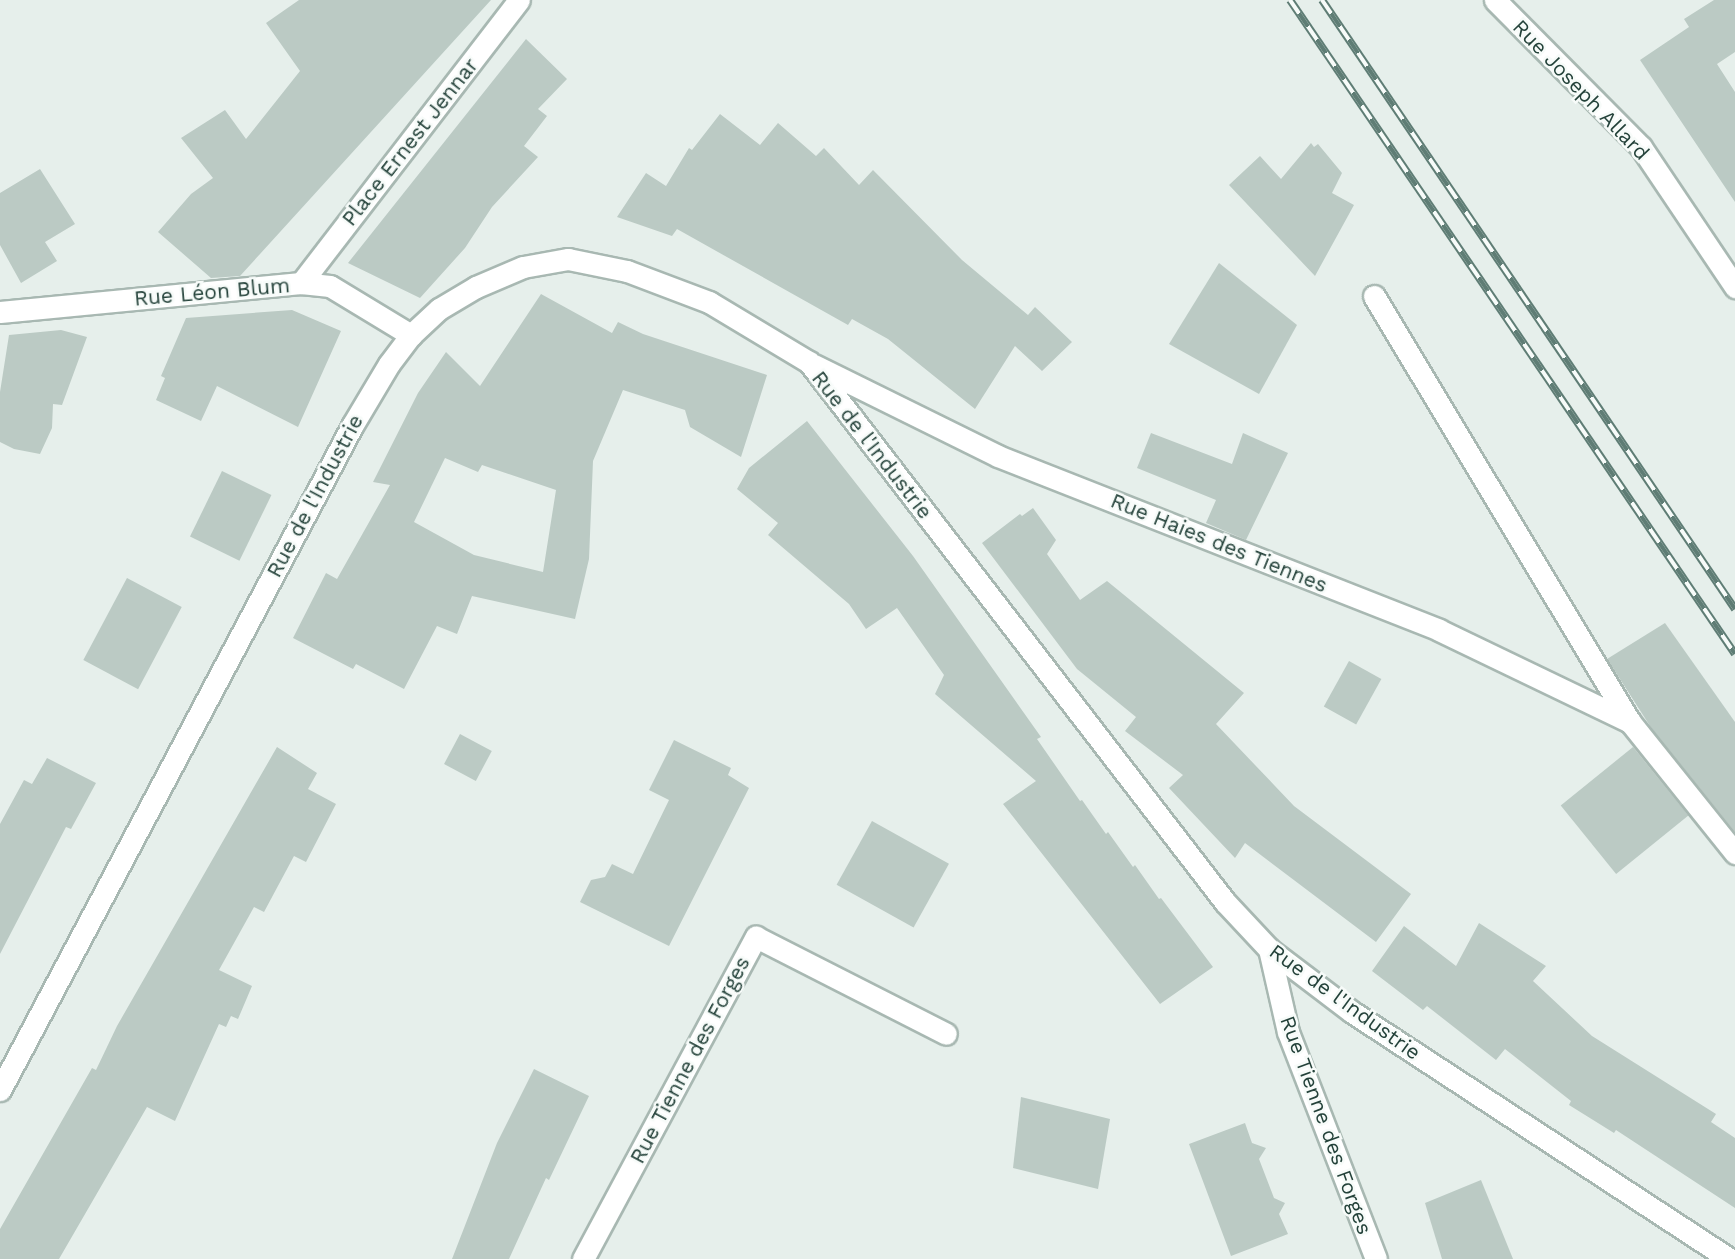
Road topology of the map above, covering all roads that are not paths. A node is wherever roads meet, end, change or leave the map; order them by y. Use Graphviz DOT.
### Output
graph roads {
  1 [pos="519,0"];
  2 [pos="1495,0"];
  3 [pos="301,283"];
  4 [pos="1735,287"];
  5 [pos="1374,296"];
  6 [pos="0,312"];
  7 [pos="411,335"];
  8 [pos="809,362"];
  9 [pos="1630,722"];
  10 [pos="1735,853"];
  11 [pos="1269,950"];
  12 [pos="946,1034"];
  13 [pos="0,1090"];
  14 [pos="583,1259"];
  15 [pos="1376,1259"];
  16 [pos="1729,1259"];
  1 -- 3 [label="street, Place Ernest Jennar"];
  2 -- 4 [label="street, Rue Joseph Allard"];
  3 -- 6 [label="street, Rue Léon Blum"];
  3 -- 7 [label="street, Rue Léon Blum"];
  5 -- 9 [label="street, Rue Haies des Tiennes"];
  7 -- 8 [label="street, Rue de l'Industrie"];
  7 -- 13 [label="street, Rue de l'Industrie"];
  8 -- 9 [label="street, Rue Haies des Tiennes"];
  8 -- 11 [label="street, Rue de l'Industrie"];
  9 -- 10 [label="street, Rue Haies des Tiennes"];
  11 -- 15 [label="street, Rue Tienne des Forges"];
  11 -- 16 [label="street, Rue de l'Industrie"];
  12 -- 14 [label="street, Rue Tienne des Forges"];
}
